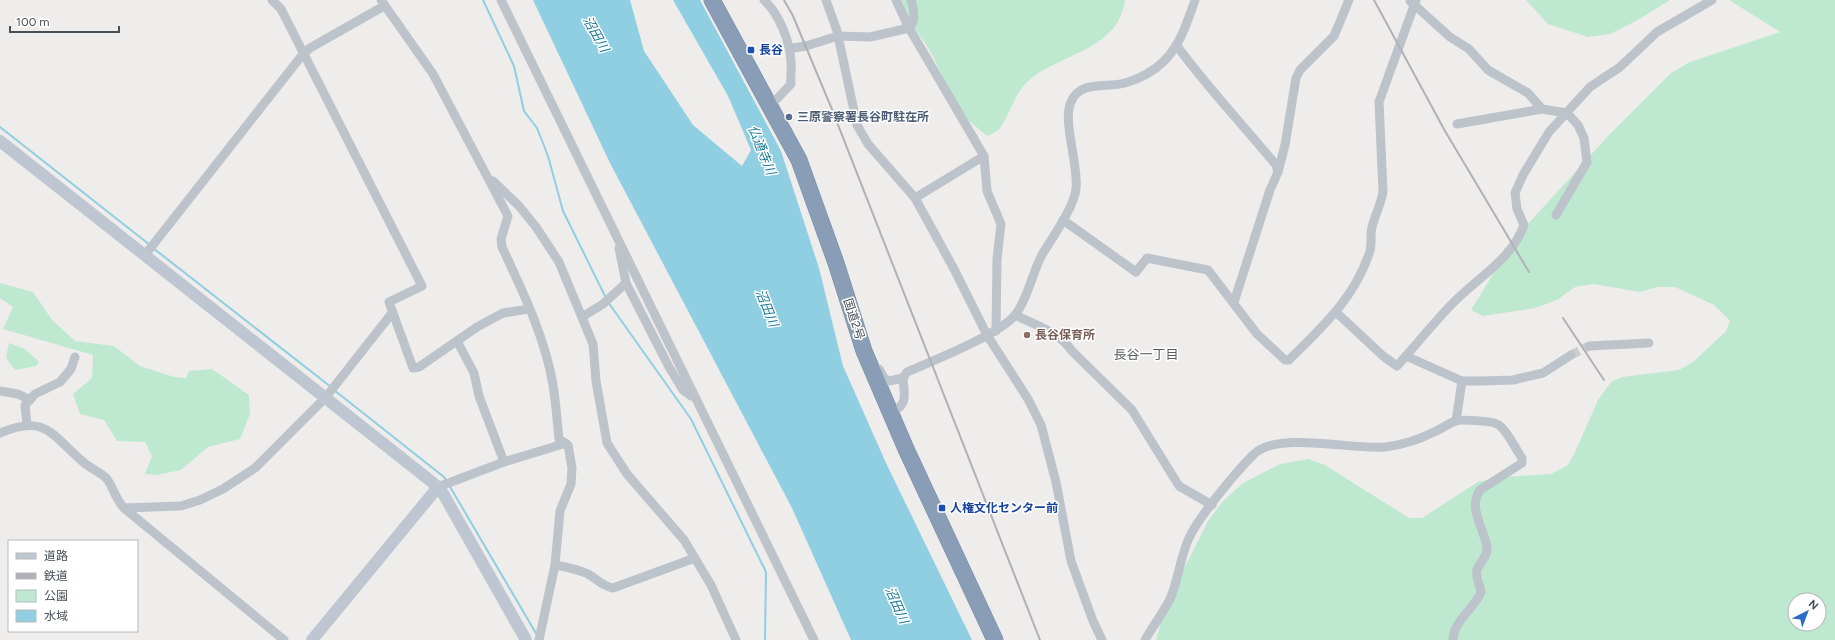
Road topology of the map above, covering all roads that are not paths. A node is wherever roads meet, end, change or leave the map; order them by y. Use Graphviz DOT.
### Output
graph roads {
  1 [pos="272,0"];
  2 [pos="501,0"];
  3 [pos="712,0"];
  4 [pos="764,0"];
  5 [pos="826,0"];
  6 [pos="896,0"];
  7 [pos="911,0"];
  8 [pos="1195,0"];
  9 [pos="1349,0"];
  10 [pos="1712,0"];
  11 [pos="1413,1"];
  12 [pos="382,3"];
  13 [pos="909,28"];
  14 [pos="782,29"];
  15 [pos="838,36"];
  16 [pos="1177,46"];
  17 [pos="793,48"];
  18 [pos="303,54"];
  19 [pos="792,65"];
  20 [pos="771,106"];
  21 [pos="1542,109"];
  22 [pos="1567,113"];
  23 [pos="1458,124"];
  24 [pos="0,140"];
  25 [pos="984,156"];
  26 [pos="1278,172"];
  27 [pos="490,181"];
  28 [pos="915,198"];
  29 [pos="1556,215"];
  30 [pos="1063,220"];
  31 [pos="621,245"];
  32 [pos="145,255"];
  33 [pos="626,283"];
  34 [pos="1234,302"];
  35 [pos="529,309"];
  36 [pos="392,313"];
  37 [pos="1336,313"];
  38 [pos="1015,315"];
  39 [pos="582,317"];
  40 [pos="856,326"];
  41 [pos="996,331"];
  42 [pos="987,335"];
  43 [pos="456,341"];
  44 [pos="1649,343"];
  45 [pos="1589,346"];
  46 [pos="1571,355"];
  47 [pos="1406,356"];
  48 [pos="75,357"];
  49 [pos="902,378"];
  50 [pos="1462,381"];
  51 [pos="0,391"];
  52 [pos="694,395"];
  53 [pos="326,397"];
  54 [pos="30,400"];
  55 [pos="891,413"];
  56 [pos="1456,421"];
  57 [pos="26,426"];
  58 [pos="0,433"];
  59 [pos="563,444"];
  60 [pos="504,462"];
  61 [pos="440,486"];
  62 [pos="1212,505"];
  63 [pos="124,508"];
  64 [pos="695,558"];
  65 [pos="555,565"];
  66 [pos="284,640"];
  67 [pos="312,640"];
  68 [pos="526,640"];
  69 [pos="539,640"];
  70 [pos="736,640"];
  71 [pos="814,640"];
  72 [pos="995,640"];
  73 [pos="1102,640"];
  74 [pos="1145,640"];
  75 [pos="1453,640"];
  1 -- 18 [label="street"];
  2 -- 31 [label="street"];
  3 -- 20 [label="highway, 国道2号"];
  4 -- 14 [label="street"];
  5 -- 15 [label="street"];
  6 -- 13 [label="street"];
  7 -- 13 [label="street"];
  8 -- 16 [label="street"];
  9 -- 26 [label="street"];
  10 -- 22 [label="street"];
  11 -- 21 [label="street"];
  11 -- 37 [label="street"];
  12 -- 18 [label="street"];
  12 -- 27 [label="street"];
  13 -- 15 [label="street"];
  13 -- 25 [label="street"];
  14 -- 17 [label="street"];
  14 -- 19 [label="street"];
  15 -- 17 [label="street"];
  15 -- 28 [label="street"];
  16 -- 26 [label="street"];
  16 -- 30 [label="street"];
  17 -- 19 [label="street"];
  18 -- 32 [label="street"];
  18 -- 36 [label="street"];
  19 -- 20 [label="street"];
  20 -- 40 [label="highway, 国道2号"];
  21 -- 22 [label="street"];
  21 -- 23 [label="street"];
  22 -- 29 [label="street"];
  22 -- 47 [label="street"];
  24 -- 32 [label="street"];
  25 -- 28 [label="street"];
  25 -- 41 [label="street"];
  26 -- 34 [label="street"];
  27 -- 35 [label="street"];
  27 -- 39 [label="street"];
  28 -- 42 [label="street"];
  30 -- 34 [label="street"];
  30 -- 38 [label="street"];
  31 -- 33 [label="street"];
  31 -- 52 [label="street"];
  32 -- 53 [label="street"];
  33 -- 39 [label="street"];
  33 -- 52 [label="street"];
  34 -- 37 [label="street"];
  35 -- 43 [label="street"];
  35 -- 59 [label="street"];
  36 -- 43 [label="street"];
  36 -- 53 [label="street"];
  37 -- 47 [label="street"];
  38 -- 41 [label="street"];
  38 -- 62 [label="street"];
  39 -- 64 [label="street"];
  40 -- 49 [label="street"];
  40 -- 55 [label="highway, 国道2号"];
  41 -- 42 [label="street"];
  42 -- 49 [label="street"];
  42 -- 73 [label="street"];
  43 -- 60 [label="street"];
  44 -- 45 [label="street"];
  46 -- 50 [label="street"];
  47 -- 50 [label="street"];
  48 -- 54 [label="street"];
  49 -- 55 [label="street"];
  50 -- 56 [label="street"];
  51 -- 54 [label="street"];
  52 -- 71 [label="street"];
  53 -- 61 [label="street"];
  53 -- 63 [label="street"];
  54 -- 57 [label="street"];
  55 -- 72 [label="highway, 国道2号"];
  56 -- 62 [label="street"];
  56 -- 75 [label="street"];
  57 -- 58 [label="street"];
  57 -- 63 [label="street"];
  59 -- 60 [label="street"];
  59 -- 65 [label="street"];
  60 -- 61 [label="street"];
  61 -- 67 [label="street"];
  61 -- 68 [label="street"];
  62 -- 74 [label="street"];
  63 -- 66 [label="street"];
  64 -- 65 [label="street"];
  64 -- 70 [label="street"];
  65 -- 69 [label="street"];
}
